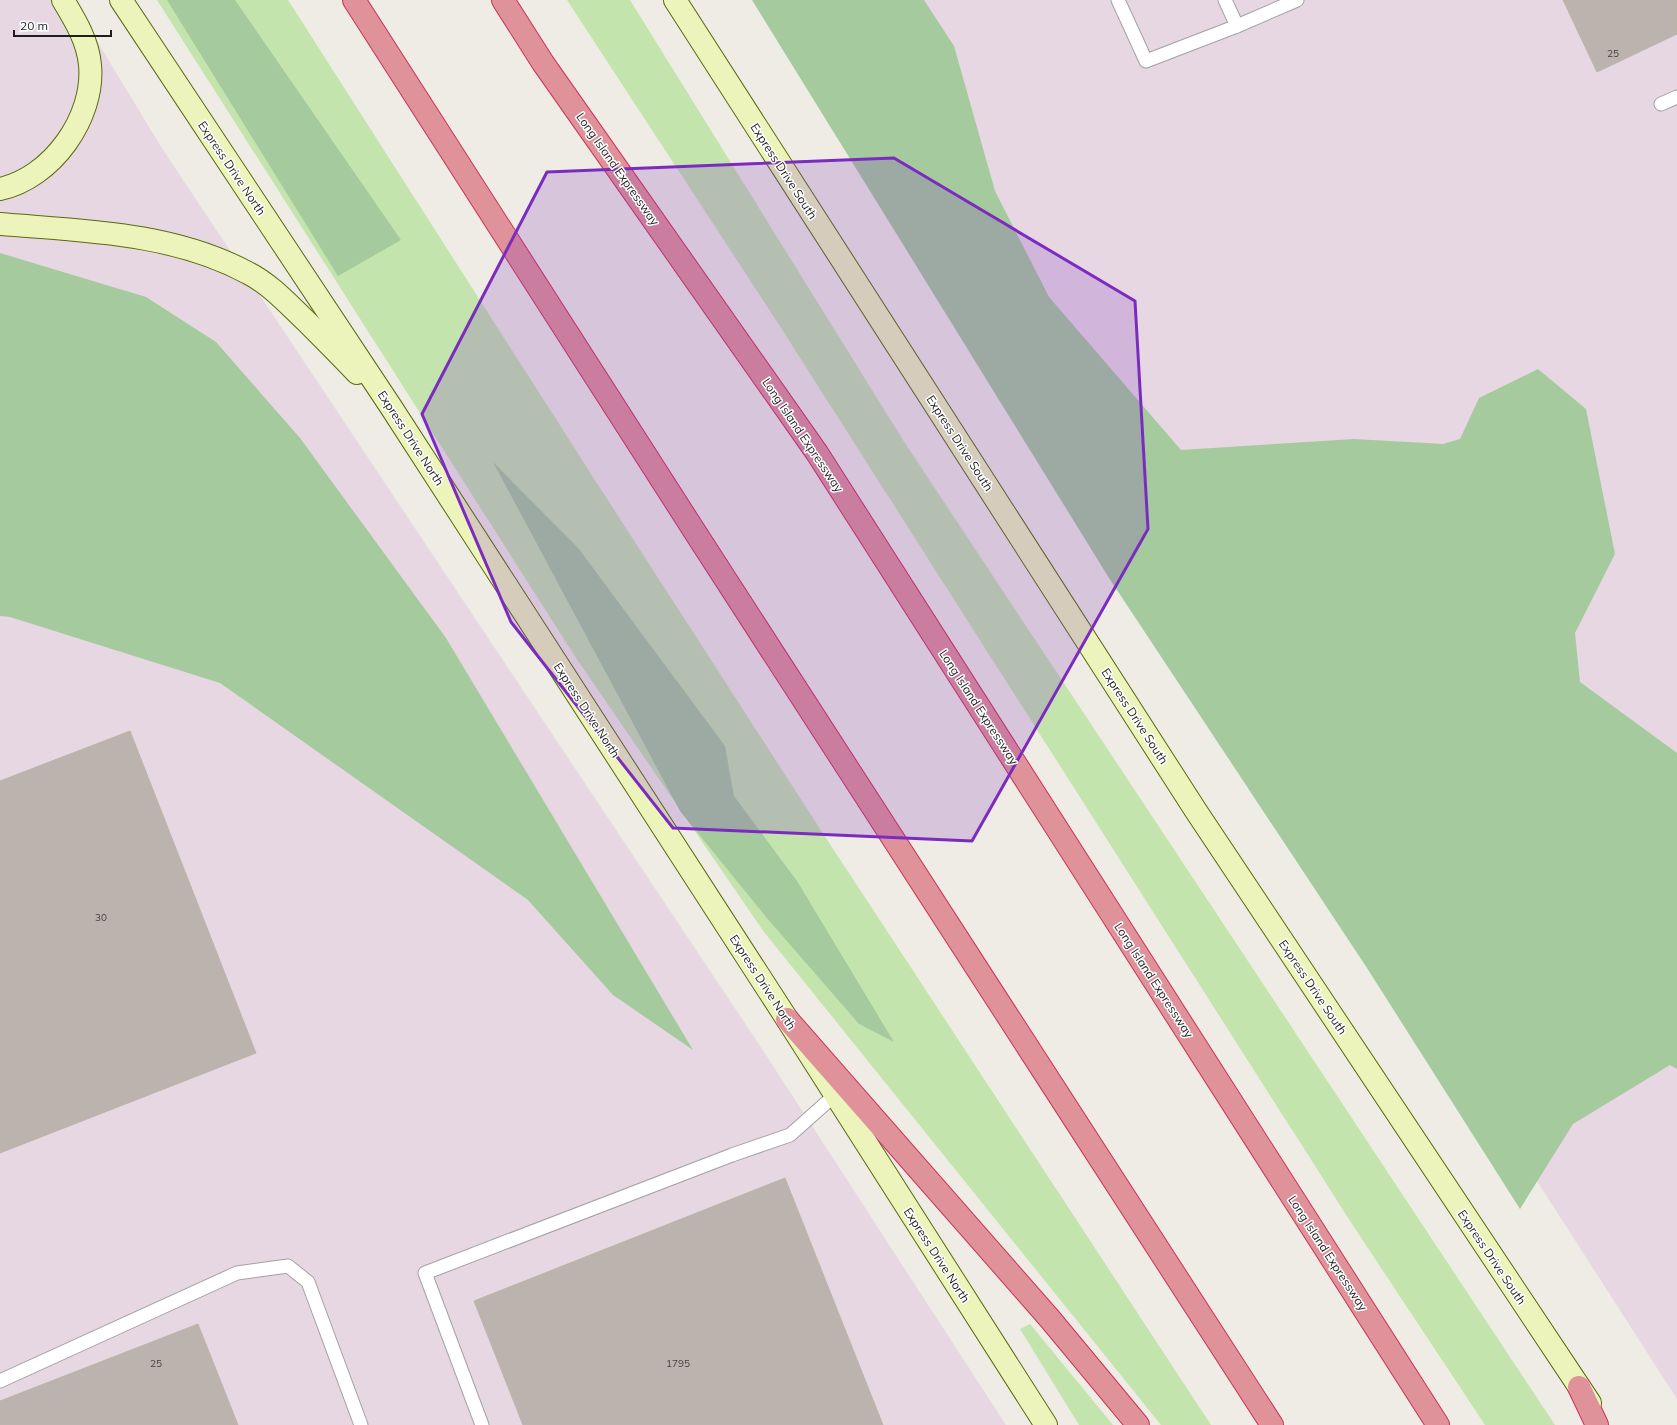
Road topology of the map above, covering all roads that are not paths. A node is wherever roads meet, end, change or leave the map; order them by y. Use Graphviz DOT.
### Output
graph roads {
  1 [pos="63,0"];
  2 [pos="121,0"];
  3 [pos="354,0"];
  4 [pos="503,0"];
  5 [pos="675,0"];
  6 [pos="1118,0"];
  7 [pos="1225,0"];
  8 [pos="1297,0"];
  9 [pos="1237,26"];
  10 [pos="1677,97"];
  11 [pos="1661,104"];
  12 [pos="0,189"];
  13 [pos="0,224"];
  14 [pos="391,407"];
  15 [pos="787,1019"];
  16 [pos="835,1095"];
  17 [pos="0,1381"];
  18 [pos="1579,1387"];
  19 [pos="361,1425"];
  20 [pos="482,1425"];
  21 [pos="1046,1425"];
  22 [pos="1138,1425"];
  23 [pos="1272,1425"];
  24 [pos="1438,1425"];
  25 [pos="1597,1425"];
  26 [pos="1606,1425"];
  1 -- 12 [label="main road"];
  2 -- 14 [label="main road, Express Drive North"];
  3 -- 23 [label="highway"];
  4 -- 24 [label="highway, Long Island Expressway"];
  5 -- 18 [label="main road, Express Drive South"];
  6 -- 9 [label="lane"];
  7 -- 9 [label="lane"];
  8 -- 9 [label="lane"];
  10 -- 11 [label="lane"];
  13 -- 14 [label="main road"];
  14 -- 15 [label="main road, Express Drive North"];
  15 -- 16 [label="main road, Express Drive North"];
  15 -- 22 [label="highway"];
  16 -- 20 [label="lane"];
  16 -- 21 [label="main road, Express Drive North"];
  17 -- 19 [label="lane"];
  18 -- 25 [label="highway"];
  18 -- 26 [label="main road, Express Drive South"];
}
